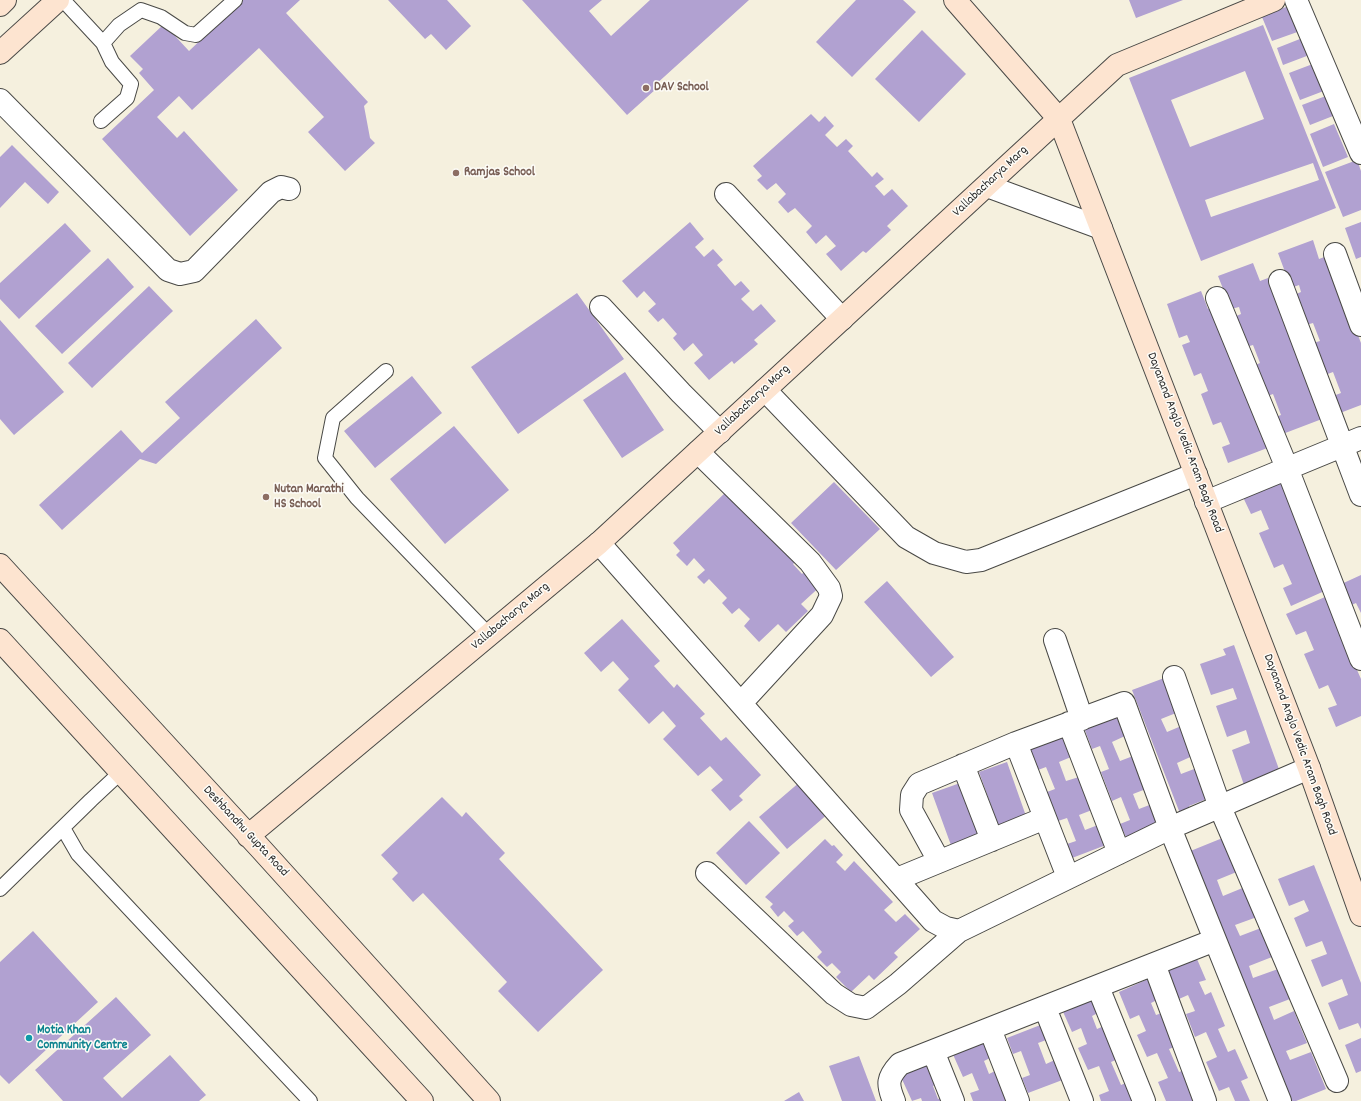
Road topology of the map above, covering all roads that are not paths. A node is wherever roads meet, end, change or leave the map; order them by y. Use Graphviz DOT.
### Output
graph roads {
  1 [pos="5,0"];
  2 [pos="58,0"];
  3 [pos="63,0"];
  4 [pos="235,0"];
  5 [pos="955,0"];
  6 [pos="1274,0"];
  7 [pos="1296,0"];
  8 [pos="0,5"];
  9 [pos="103,43"];
  10 [pos="0,53"];
  11 [pos="0,100"];
  12 [pos="1059,119"];
  13 [pos="102,121"];
  14 [pos="1361,153"];
  15 [pos="987,186"];
  16 [pos="289,189"];
  17 [pos="726,194"];
  18 [pos="1101,228"];
  19 [pos="1335,254"];
  20 [pos="1280,281"];
  21 [pos="1217,298"];
  22 [pos="601,307"];
  23 [pos="842,319"];
  24 [pos="1361,325"];
  25 [pos="386,371"];
  26 [pos="765,390"];
  27 [pos="720,432"];
  28 [pos="1352,442"];
  29 [pos="698,452"];
  30 [pos="1287,468"];
  31 [pos="1196,474"];
  32 [pos="1361,495"];
  33 [pos="1206,502"];
  34 [pos="599,543"];
  35 [pos="0,565"];
  36 [pos="489,635"];
  37 [pos="0,640"];
  38 [pos="1055,640"];
  39 [pos="1361,659"];
  40 [pos="1174,677"];
  41 [pos="741,704"];
  42 [pos="1076,721"];
  43 [pos="1016,743"];
  44 [pos="963,765"];
  45 [pos="1309,768"];
  46 [pos="121,772"];
  47 [pos="1220,807"];
  48 [pos="1045,818"];
  49 [pos="63,828"];
  50 [pos="1170,828"];
  51 [pos="248,836"];
  52 [pos="992,840"];
  53 [pos="1119,853"];
  54 [pos="939,861"];
  55 [pos="707,873"];
  56 [pos="1068,878"];
  57 [pos="897,879"];
  58 [pos="0,889"];
  59 [pos="1361,915"];
  60 [pos="959,931"];
  61 [pos="1215,940"];
  62 [pos="1154,964"];
  63 [pos="1098,987"];
  64 [pos="1045,1008"];
  65 [pos="990,1029"];
  66 [pos="933,1051"];
  67 [pos="1337,1081"];
  68 [pos="416,1099"];
  69 [pos="310,1101"];
  70 [pos="489,1101"];
  71 [pos="894,1101"];
  72 [pos="953,1101"];
  73 [pos="1018,1101"];
  74 [pos="1082,1101"];
  75 [pos="1144,1101"];
  76 [pos="1205,1101"];
  77 [pos="1280,1101"];
  1 -- 8 [label="street"];
  2 -- 10 [label="street"];
  3 -- 9 [label="lane"];
  4 -- 9 [label="lane"];
  5 -- 12 [label="street, Dayanand Anglo Vedic Aram Bagh Road"];
  6 -- 12 [label="street, Vallabacharya Marg"];
  7 -- 14 [label="street"];
  9 -- 13 [label="lane"];
  11 -- 16 [label="street"];
  12 -- 15 [label="street, Vallabacharya Marg"];
  12 -- 18 [label="street, Dayanand Anglo Vedic Aram Bagh Road"];
  15 -- 18 [label="street"];
  15 -- 23 [label="street, Vallabacharya Marg"];
  17 -- 23 [label="street"];
  18 -- 31 [label="street, Dayanand Anglo Vedic Aram Bagh Road"];
  19 -- 24 [label="street"];
  20 -- 28 [label="street"];
  21 -- 30 [label="street"];
  22 -- 27 [label="street"];
  23 -- 26 [label="street, Vallabacharya Marg"];
  25 -- 36 [label="lane"];
  26 -- 27 [label="street, Vallabacharya Marg"];
  26 -- 31 [label="street"];
  27 -- 29 [label="street, Vallabacharya Marg"];
  28 -- 30 [label="street"];
  28 -- 32 [label="street"];
  29 -- 34 [label="street, Vallabacharya Marg"];
  29 -- 41 [label="street"];
  30 -- 33 [label="street"];
  30 -- 39 [label="street"];
  31 -- 33 [label="street, Dayanand Anglo Vedic Aram Bagh Road"];
  33 -- 45 [label="street, Dayanand Anglo Vedic Aram Bagh Road"];
  34 -- 36 [label="street, Vallabacharya Marg"];
  34 -- 41 [label="street"];
  35 -- 51 [label="street, Deshbandhu Gupta Road"];
  36 -- 51 [label="street, Vallabacharya Marg"];
  37 -- 46 [label="street"];
  38 -- 42 [label="street"];
  40 -- 47 [label="street"];
  41 -- 57 [label="street"];
  42 -- 43 [label="street"];
  42 -- 50 [label="street"];
  42 -- 53 [label="street"];
  43 -- 44 [label="street"];
  43 -- 48 [label="street"];
  44 -- 52 [label="street"];
  44 -- 54 [label="street"];
  45 -- 47 [label="street"];
  45 -- 59 [label="street, Dayanand Anglo Vedic Aram Bagh Road"];
  46 -- 49 [label="lane"];
  46 -- 68 [label="street"];
  47 -- 50 [label="street"];
  47 -- 67 [label="street"];
  48 -- 52 [label="street"];
  48 -- 56 [label="street"];
  49 -- 58 [label="lane"];
  49 -- 69 [label="lane"];
  50 -- 53 [label="street"];
  50 -- 61 [label="street"];
  51 -- 70 [label="street, Deshbandhu Gupta Road"];
  52 -- 54 [label="street"];
  53 -- 56 [label="street"];
  54 -- 57 [label="street"];
  55 -- 60 [label="street"];
  56 -- 60 [label="street"];
  57 -- 60 [label="street"];
  61 -- 62 [label="street"];
  61 -- 77 [label="street"];
  62 -- 63 [label="street"];
  62 -- 76 [label="street"];
  63 -- 64 [label="street"];
  63 -- 75 [label="street"];
  64 -- 65 [label="street"];
  64 -- 74 [label="street"];
  65 -- 66 [label="street"];
  65 -- 73 [label="street"];
  66 -- 71 [label="street"];
  66 -- 72 [label="street"];
}
